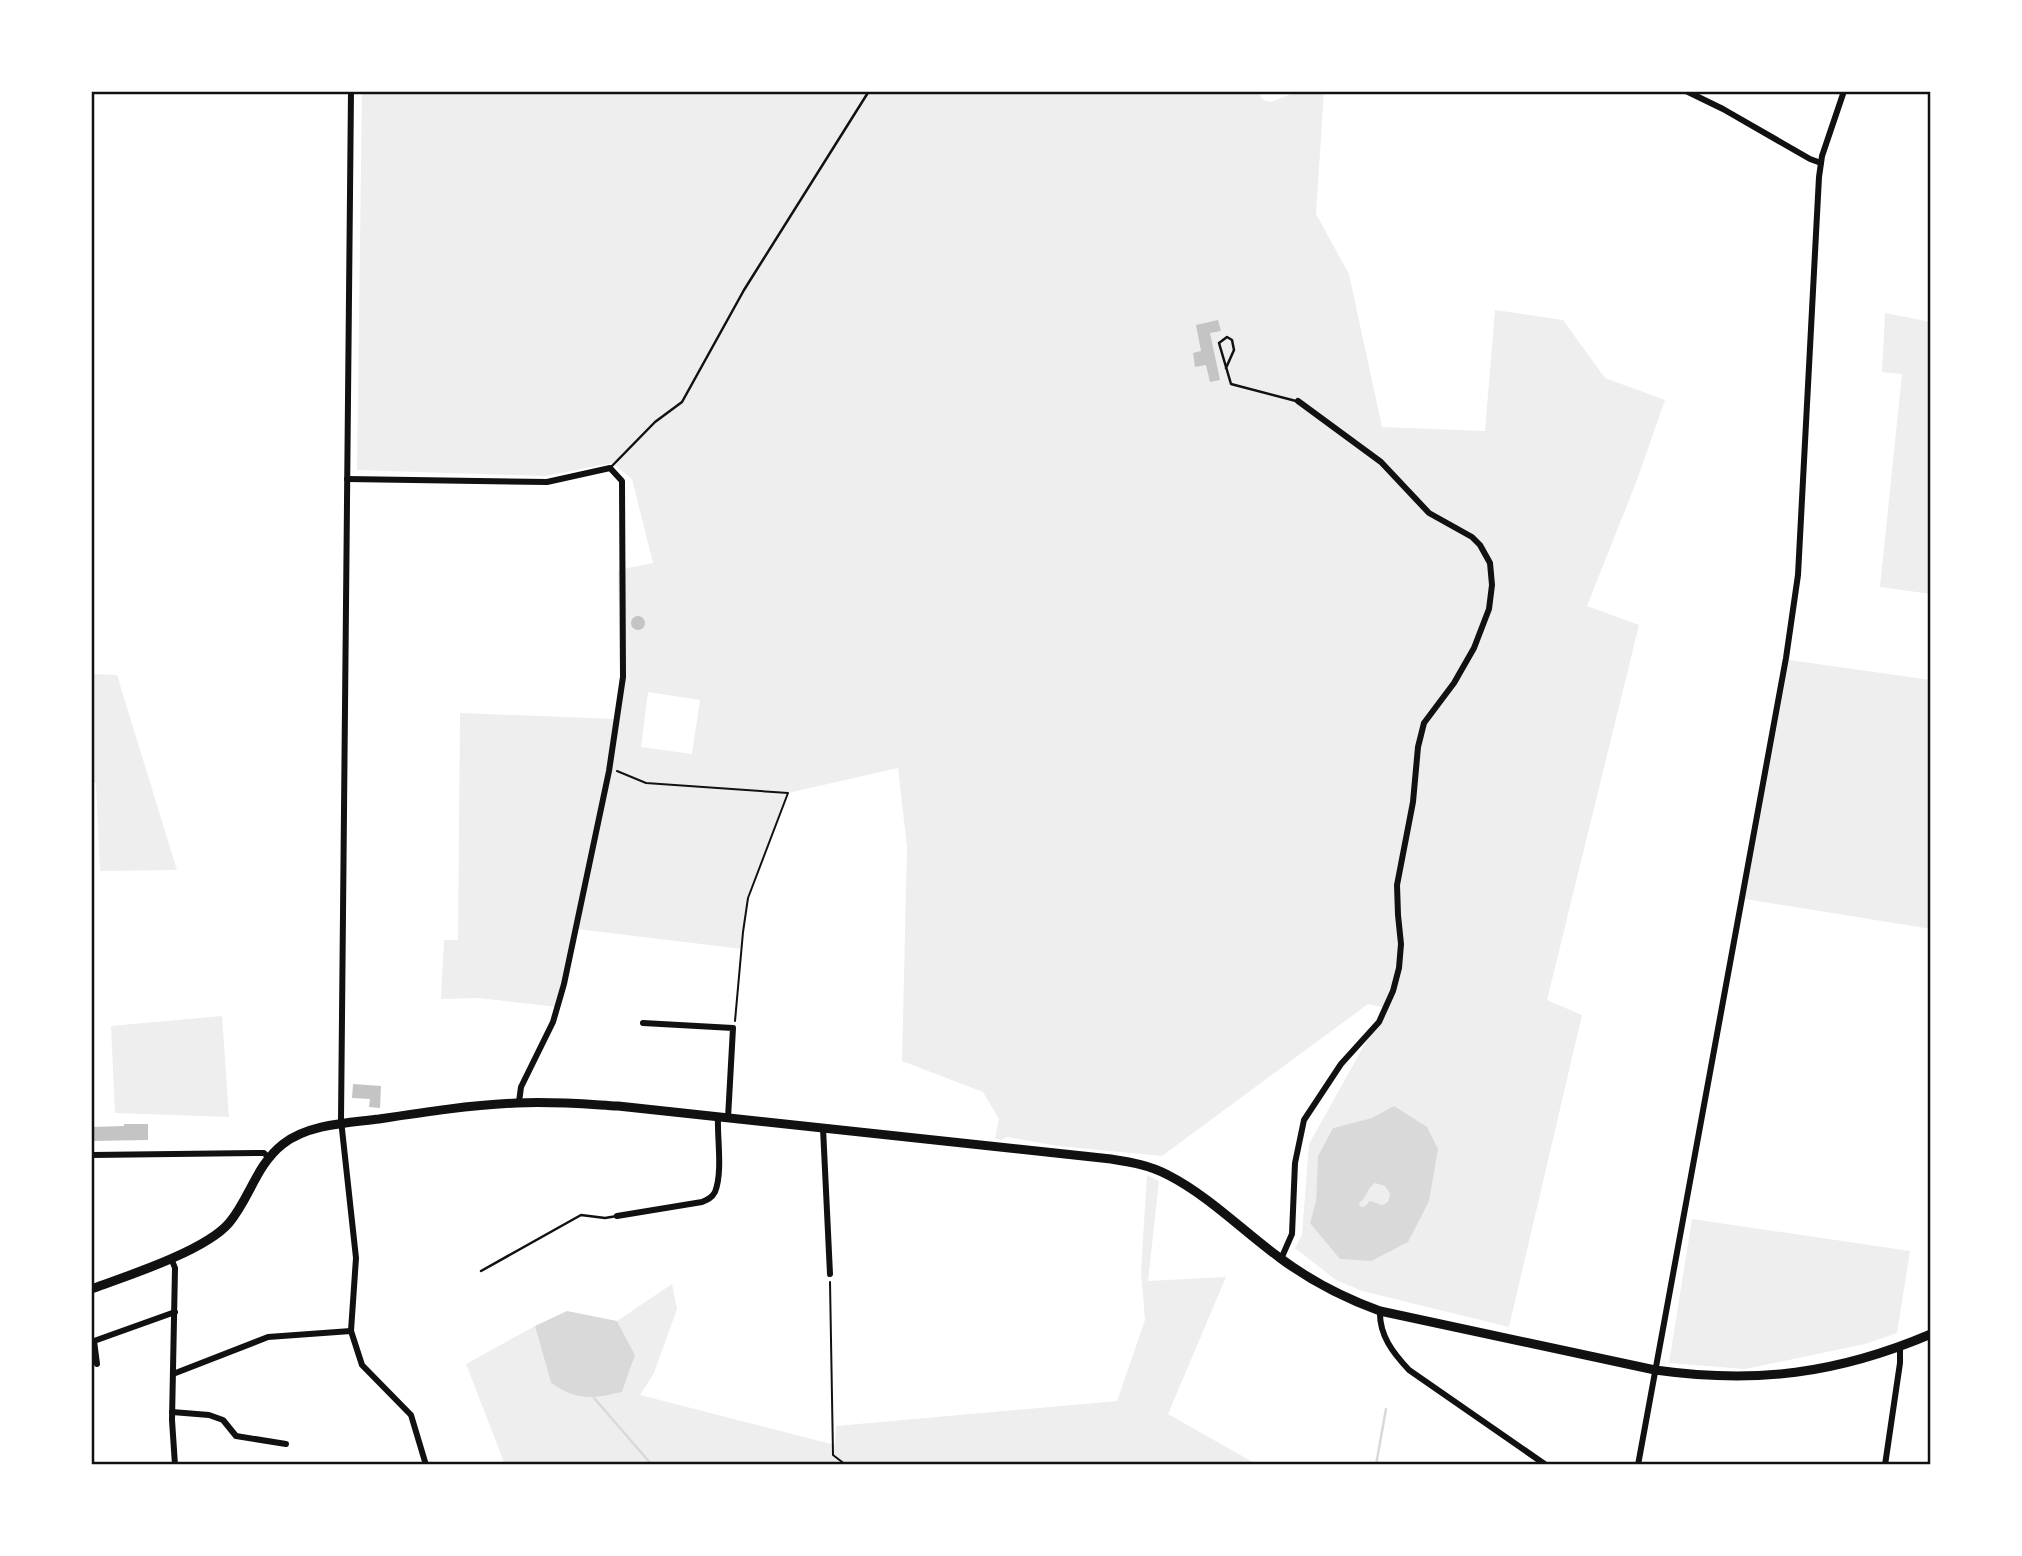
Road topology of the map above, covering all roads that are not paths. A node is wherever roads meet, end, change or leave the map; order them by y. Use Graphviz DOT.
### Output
graph roads {
  1 [pos="351,91"];
  2 [pos="869,91"];
  3 [pos="1686,91"];
  4 [pos="1844,91"];
  5 [pos="1821,163"];
  6 [pos="1226,369"];
  7 [pos="1298,401"];
  8 [pos="610,468"];
  9 [pos="347,479"];
  10 [pos="643,1023"];
  11 [pos="519,1102"];
  12 [pos="723,1117"];
  13 [pos="341,1124"];
  14 [pos="823,1128"];
  15 [pos="91,1155"];
  16 [pos="268,1157"];
  17 [pos="617,1216"];
  18 [pos="171,1258"];
  19 [pos="1281,1259"];
  20 [pos="481,1271"];
  21 [pos="830,1273"];
  22 [pos="91,1289"];
  23 [pos="1380,1311"];
  24 [pos="175,1312"];
  25 [pos="351,1331"];
  26 [pos="1931,1334"];
  27 [pos="1900,1348"];
  28 [pos="97,1364"];
  29 [pos="1655,1370"];
  30 [pos="173,1374"];
  31 [pos="172,1412"];
  32 [pos="286,1444"];
  33 [pos="176,1465"];
  34 [pos="426,1465"];
  35 [pos="1546,1465"];
  36 [pos="1639,1465"];
  37 [pos="1885,1465"];
  1 -- 9 [label="street"];
  2 -- 8 [label="lane"];
  3 -- 5 [label="street"];
  4 -- 5 [label="street"];
  5 -- 29 [label="street"];
  6 -- 6 [label="lane"];
  6 -- 7 [label="lane"];
  7 -- 19 [label="street"];
  8 -- 9 [label="street"];
  8 -- 11 [label="street"];
  9 -- 13 [label="street"];
  10 -- 12 [label="street"];
  11 -- 12 [label="main road"];
  11 -- 13 [label="main road"];
  12 -- 14 [label="main road"];
  12 -- 17 [label="street"];
  13 -- 16 [label="main road"];
  13 -- 25 [label="street"];
  14 -- 19 [label="main road"];
  14 -- 21 [label="street"];
  15 -- 16 [label="street"];
  16 -- 18 [label="main road"];
  17 -- 20 [label="lane"];
  18 -- 22 [label="main road"];
  18 -- 24 [label="street"];
  19 -- 23 [label="main road"];
  23 -- 29 [label="main road"];
  23 -- 35 [label="street"];
  24 -- 28 [label="street"];
  24 -- 30 [label="street"];
  25 -- 30 [label="street"];
  25 -- 34 [label="street"];
  26 -- 27 [label="main road"];
  27 -- 29 [label="main road"];
  27 -- 37 [label="street"];
  29 -- 36 [label="street"];
  30 -- 31 [label="street"];
  31 -- 32 [label="street"];
  31 -- 33 [label="street"];
}
